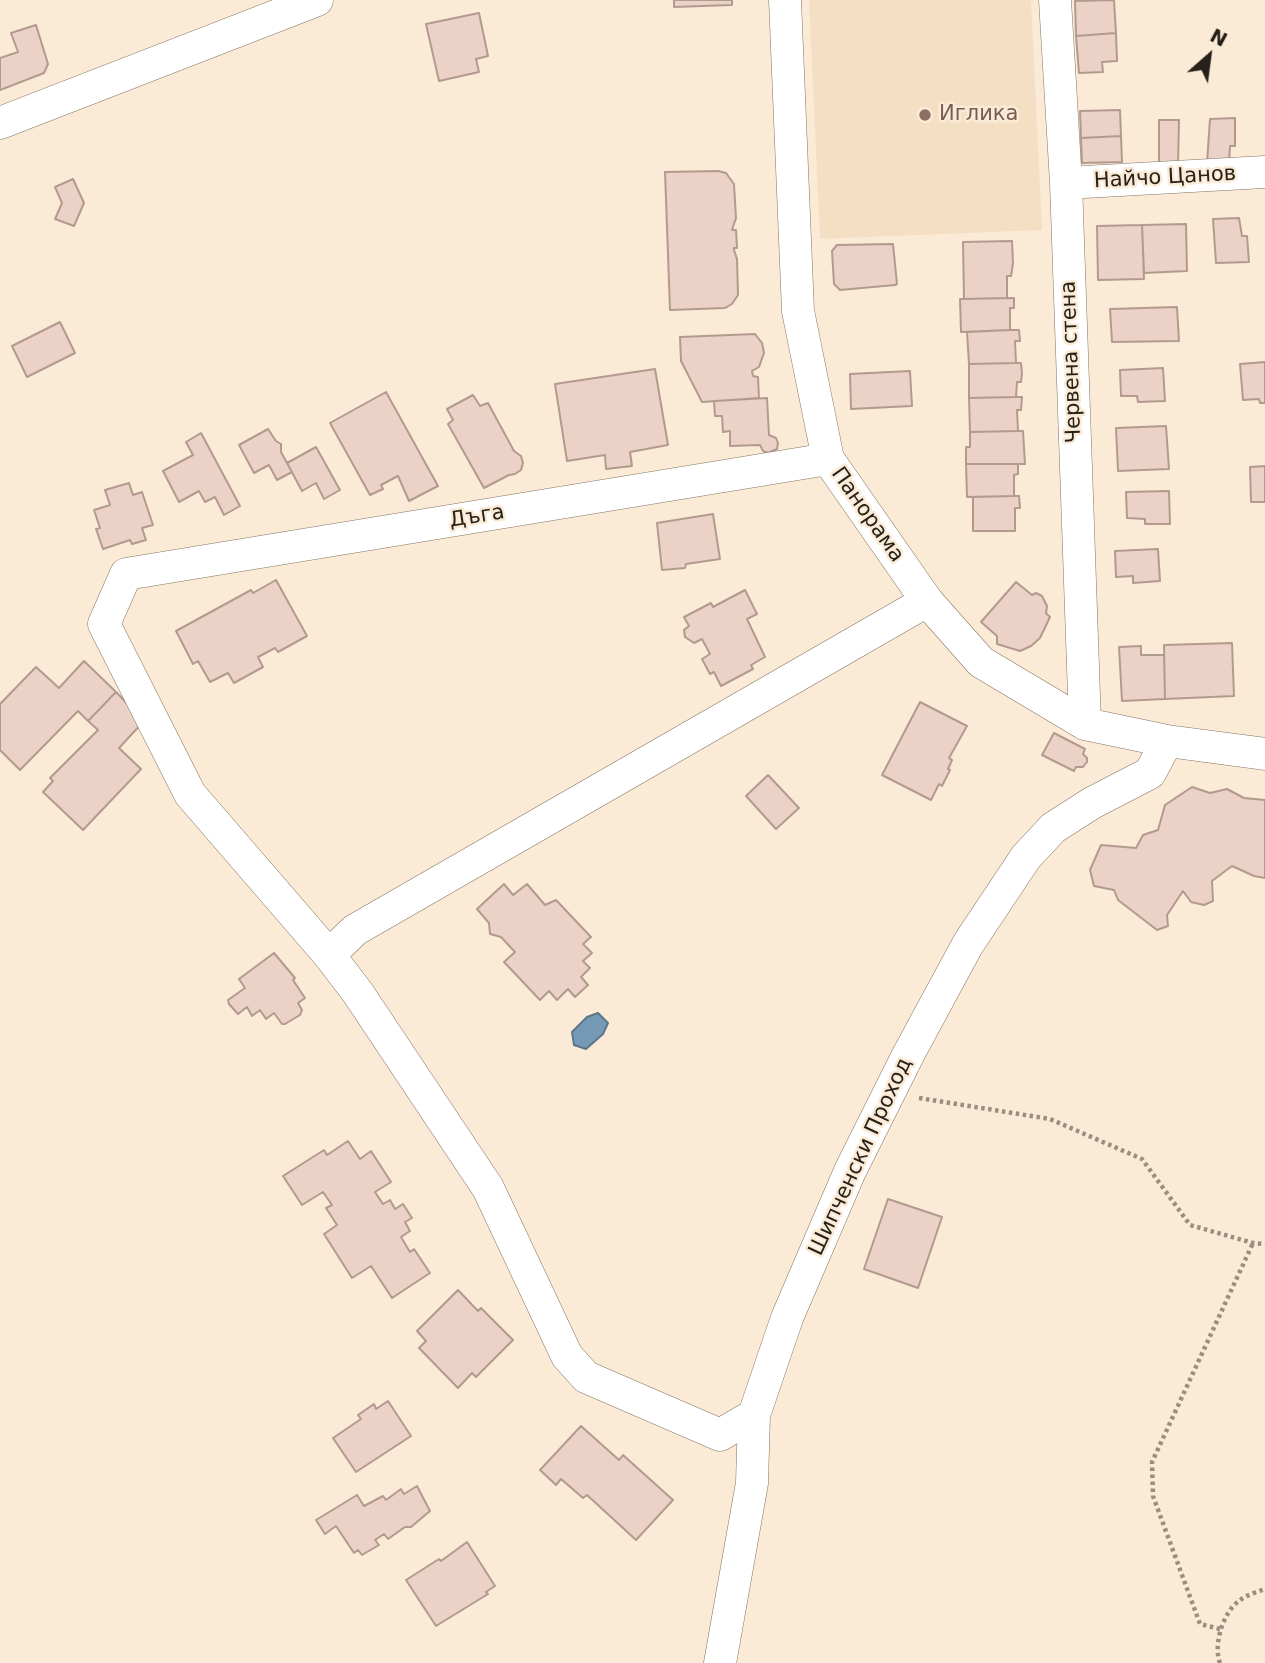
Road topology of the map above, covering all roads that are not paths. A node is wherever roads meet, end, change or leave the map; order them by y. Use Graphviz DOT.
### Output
graph roads {
  1 [pos="317,0"];
  2 [pos="785,0"];
  3 [pos="1055,0"];
  4 [pos="0,123"];
  5 [pos="1265,172"];
  6 [pos="1066,183"];
  7 [pos="828,459"];
  8 [pos="927,601"];
  9 [pos="1085,723"];
  10 [pos="1167,741"];
  11 [pos="1265,754"];
  12 [pos="329,955"];
  13 [pos="754,1415"];
  14 [pos="720,1663"];
  1 -- 4 [label="street"];
  2 -- 7 [label="street, Панорама"];
  3 -- 6 [label="street, Червена стена"];
  5 -- 6 [label="street, Найчо Цанов"];
  6 -- 9 [label="street, Червена стена"];
  7 -- 8 [label="street, Панорама"];
  7 -- 12 [label="street, Дъга"];
  8 -- 9 [label="street, Панорама"];
  8 -- 12 [label="street"];
  9 -- 10 [label="street, Панорама"];
  10 -- 11 [label="street, Панорама"];
  10 -- 13 [label="street, Шипченски Проход"];
  12 -- 13 [label="street"];
  13 -- 14 [label="street, Шипченски Проход"];
}
